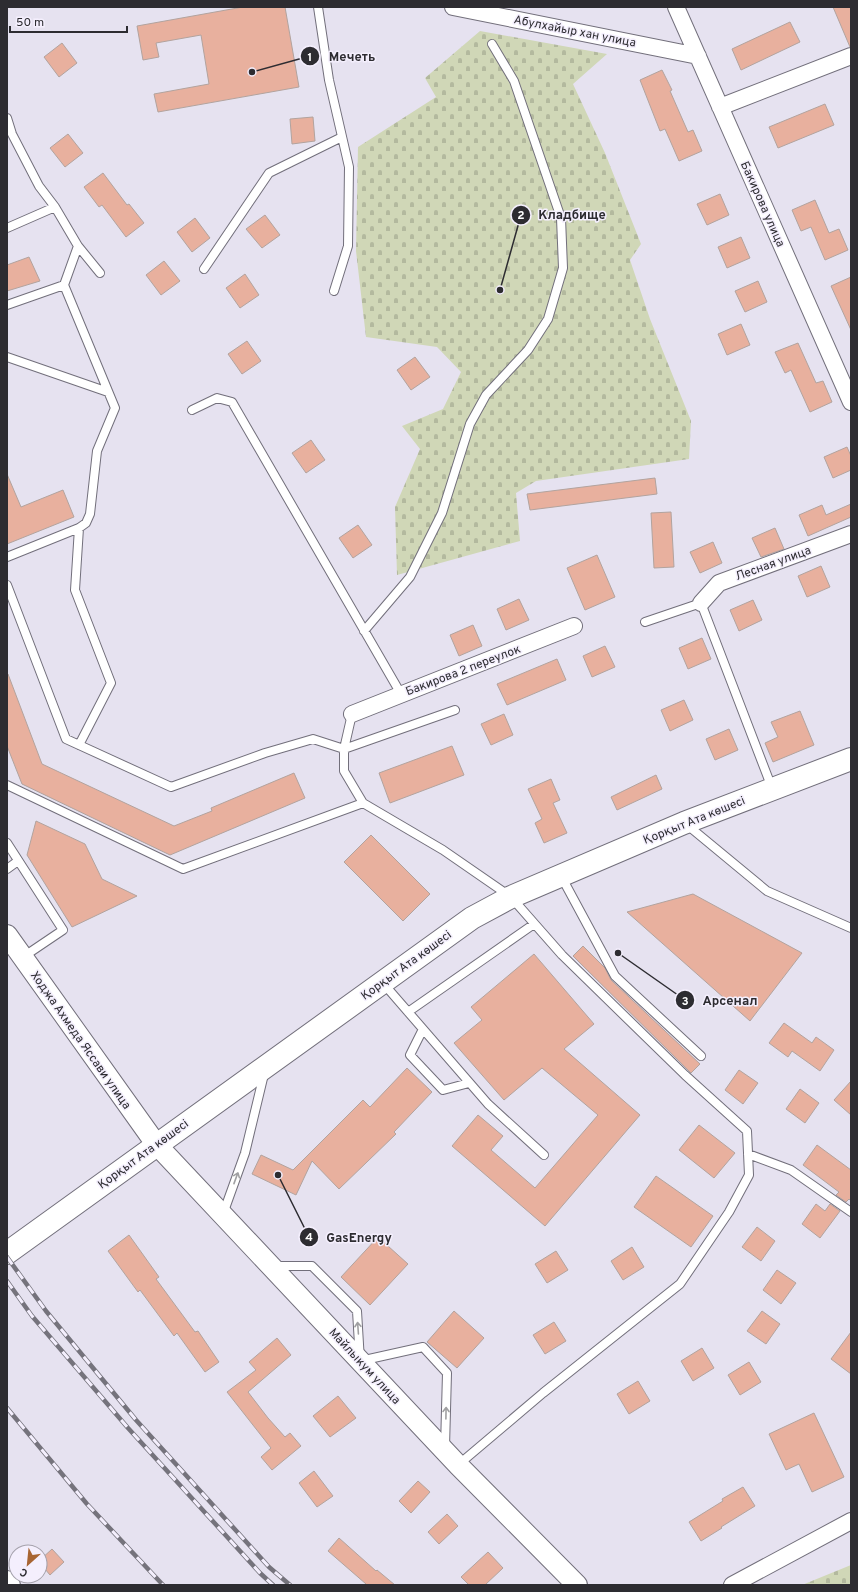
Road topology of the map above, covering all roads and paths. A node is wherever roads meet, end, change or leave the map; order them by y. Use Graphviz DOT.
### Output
graph roads {
  1 [pos="318,7"];
  2 [pos="453,7"];
  3 [pos="676,7"];
  4 [pos="492,44"];
  5 [pos="698,56"];
  6 [pos="851,56"];
  7 [pos="720,107"];
  8 [pos="7,118"];
  9 [pos="342,137"];
  10 [pos="55,207"];
  11 [pos="7,228"];
  12 [pos="78,246"];
  13 [pos="204,269"];
  14 [pos="100,273"];
  15 [pos="64,285"];
  16 [pos="334,291"];
  17 [pos="7,304"];
  18 [pos="7,357"];
  19 [pos="108,392"];
  20 [pos="851,402"];
  21 [pos="192,410"];
  22 [pos="79,528"];
  23 [pos="851,534"];
  24 [pos="7,557"];
  25 [pos="7,585"];
  26 [pos="701,603"];
  27 [pos="645,622"];
  28 [pos="574,626"];
  29 [pos="364,631"];
  30 [pos="401,694"];
  31 [pos="455,710"];
  32 [pos="352,714"];
  33 [pos="79,745"];
  34 [pos="344,749"];
  35 [pos="851,758"];
  36 [pos="7,785"];
  37 [pos="772,789"];
  38 [pos="364,803"];
  39 [pos="684,823"];
  40 [pos="7,843"];
  41 [pos="18,861"];
  42 [pos="7,869"];
  43 [pos="561,875"];
  44 [pos="511,896"];
  45 [pos="534,924"];
  46 [pos="851,928"];
  47 [pos="7,935"];
  48 [pos="23,957"];
  49 [pos="382,982"];
  50 [pos="408,1012"];
  51 [pos="423,1029"];
  52 [pos="701,1056"];
  53 [pos="266,1066"];
  54 [pos="469,1083"];
  55 [pos="156,1144"];
  56 [pos="748,1154"];
  57 [pos="544,1155"];
  58 [pos="851,1212"];
  59 [pos="222,1215"];
  60 [pos="7,1253"];
  61 [pos="271,1266"];
  62 [pos="360,1362"];
  63 [pos="452,1458"];
  64 [pos="851,1521"];
  65 [pos="7,1579"];
  66 [pos="12,1585"];
  67 [pos="577,1585"];
  68 [pos="732,1585"];
  1 -- 9 [label="lane"];
  2 -- 5 [label="street, Абулхайыр хан улица"];
  3 -- 5 [label="street, Бакирова улица"];
  4 -- 29 [label="lane"];
  5 -- 7 [label="street, Бакирова улица"];
  6 -- 7 [label="street"];
  7 -- 20 [label="street, Бакирова улица"];
  8 -- 10 [label="lane"];
  9 -- 13 [label="lane"];
  9 -- 16 [label="lane"];
  10 -- 11 [label="lane"];
  10 -- 12 [label="lane"];
  12 -- 14 [label="lane"];
  12 -- 15 [label="lane"];
  15 -- 17 [label="lane"];
  15 -- 19 [label="lane"];
  18 -- 19 [label="lane"];
  19 -- 22 [label="lane"];
  21 -- 29 [label="lane"];
  22 -- 24 [label="lane"];
  22 -- 33 [label="lane"];
  23 -- 26 [label="street, Лесная улица"];
  25 -- 33 [label="lane"];
  26 -- 27 [label="lane"];
  26 -- 37 [label="lane"];
  28 -- 30 [label="street, Бакирова 2 переулок"];
  29 -- 30 [label="lane"];
  30 -- 32 [label="street, Бакирова 2 переулок"];
  31 -- 34 [label="lane"];
  32 -- 34 [label="lane"];
  33 -- 34 [label="lane"];
  34 -- 38 [label="lane"];
  35 -- 37 [label="main road, Қорқыт Ата көшесі"];
  36 -- 38 [label="lane"];
  37 -- 39 [label="main road, Қорқыт Ата көшесі"];
  38 -- 44 [label="lane"];
  39 -- 43 [label="main road, Қорқыт Ата көшесі"];
  39 -- 46 [label="lane"];
  40 -- 41 [label="lane"];
  41 -- 42 [label="lane"];
  41 -- 48 [label="lane"];
  43 -- 44 [label="main road, Қорқыт Ата көшесі"];
  43 -- 52 [label="lane"];
  44 -- 45 [label="lane"];
  44 -- 49 [label="main road, Қорқыт Ата көшесі"];
  45 -- 50 [label="lane"];
  45 -- 56 [label="lane"];
  47 -- 48 [label="street, Ходжа Ахмеда Яссави улица"];
  48 -- 55 [label="street, Ходжа Ахмеда Яссави улица"];
  49 -- 50 [label="lane"];
  49 -- 53 [label="main road, Қорқыт Ата көшесі"];
  50 -- 51 [label="lane"];
  51 -- 54 [label="lane"];
  51 -- 54 [label="lane"];
  53 -- 55 [label="main road, Қорқыт Ата көшесі"];
  59 -- 53 [label="lane, one-way"];
  54 -- 57 [label="lane"];
  55 -- 59 [label="street, Майлыкум улица"];
  55 -- 60 [label="main road, Қорқыт Ата көшесі"];
  56 -- 58 [label="lane"];
  56 -- 63 [label="lane"];
  59 -- 61 [label="street, Майлыкум улица"];
  61 -- 62 [label="street, Майлыкум улица"];
  62 -- 61 [label="lane, one-way"];
  62 -- 63 [label="street, Майлыкум улица"];
  63 -- 62 [label="lane, one-way"];
  63 -- 67 [label="street, Майлыкум улица"];
  64 -- 68 [label="street"];
  65 -- 66 [label="street"];
}
